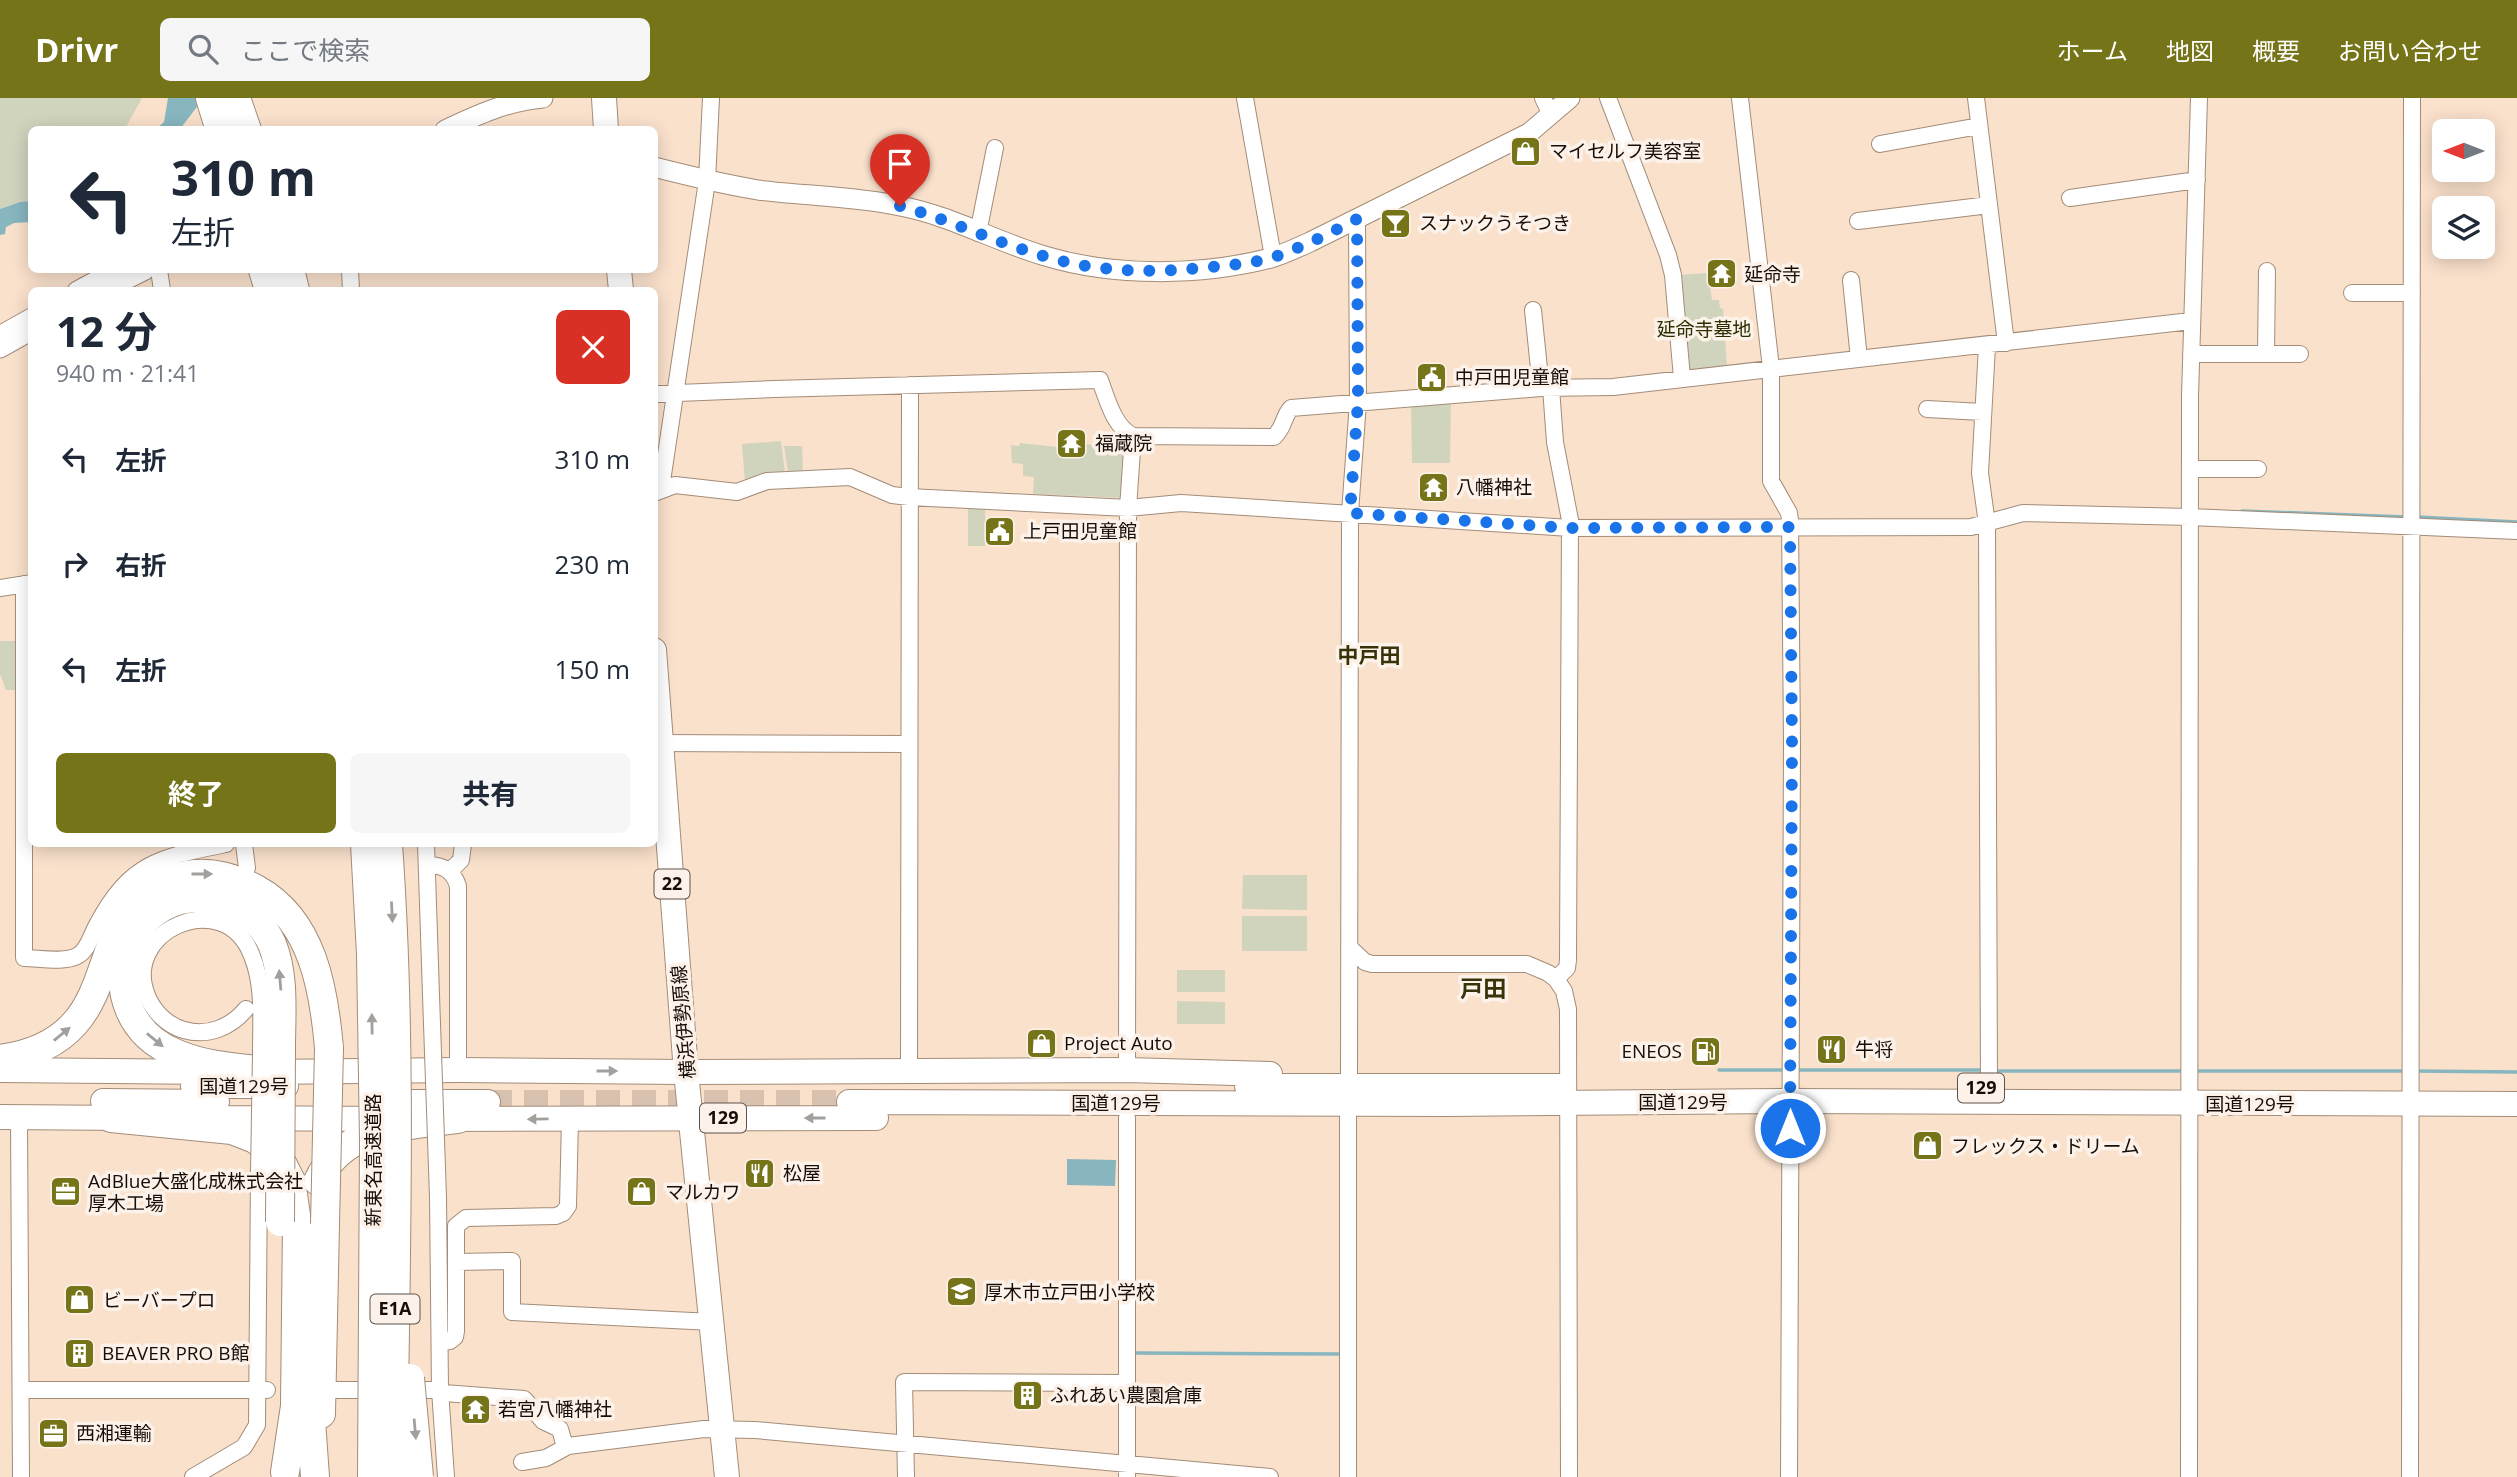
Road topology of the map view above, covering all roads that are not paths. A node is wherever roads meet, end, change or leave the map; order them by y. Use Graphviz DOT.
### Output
graph roads {
  1 [pos="209,98"];
  2 [pos="236,98"];
  3 [pos="543,98"];
  4 [pos="604,98"];
  5 [pos="711,98"];
  6 [pos="1245,98"];
  7 [pos="1570,98"];
  8 [pos="1608,98"];
  9 [pos="1740,98"];
  10 [pos="1976,98"];
  11 [pos="2199,98"];
  12 [pos="2412,98"];
  13 [pos="1547,106"];
  14 [pos="219,126"];
  15 [pos="246,126"];
  16 [pos="454,126"];
  17 [pos="606,126"];
  18 [pos="1979,126"];
  19 [pos="1880,144"];
  20 [pos="995,148"];
  21 [pos="658,168"];
  22 [pos="2197,180"];
  23 [pos="707,181"];
  24 [pos="2070,198"];
  25 [pos="1989,205"];
  26 [pos="1357,219"];
  27 [pos="1868,223"];
  28 [pos="978,233"];
  29 [pos="1273,257"];
  30 [pos="107,273"];
  31 [pos="139,273"];
  32 [pos="2263,279"];
  33 [pos="82,287"];
  34 [pos="111,287"];
  35 [pos="1848,287"];
  36 [pos="2412,293"];
  37 [pos="2360,297"];
  38 [pos="1533,310"];
  39 [pos="28,318"];
  40 [pos="2191,321"];
  41 [pos="28,332"];
  42 [pos="0,334"];
  43 [pos="2006,343"];
  44 [pos="1987,346"];
  45 [pos="0,348"];
  46 [pos="2191,354"];
  47 [pos="2266,354"];
  48 [pos="2300,354"];
  49 [pos="1859,359"];
  50 [pos="1771,368"];
  51 [pos="1682,378"];
  52 [pos="910,385"];
  53 [pos="1546,388"];
  54 [pos="676,392"];
  55 [pos="658,394"];
  56 [pos="1358,401"];
  57 [pos="1927,409"];
  58 [pos="1982,412"];
  59 [pos="1133,436"];
  60 [pos="2190,469"];
  61 [pos="2258,469"];
  62 [pos="658,491"];
  63 [pos="909,497"];
  64 [pos="1128,508"];
  65 [pos="1350,513"];
  66 [pos="2190,517"];
  67 [pos="1987,524"];
  68 [pos="2411,526"];
  69 [pos="1790,527"];
  70 [pos="1570,528"];
  71 [pos="2517,531"];
  72 [pos="28,584"];
  73 [pos="0,588"];
  74 [pos="658,743"];
  75 [pos="909,744"];
  76 [pos="210,847"];
  77 [pos="244,847"];
  78 [pos="365,847"];
  79 [pos="388,847"];
  80 [pos="426,847"];
  81 [pos="463,847"];
  82 [pos="428,865"];
  83 [pos="247,868"];
  84 [pos="450,871"];
  85 [pos="1349,947"];
  86 [pos="1556,979"];
  87 [pos="246,1009"];
  88 [pos="272,1057"];
  89 [pos="0,1059"];
  90 [pos="0,1070"];
  91 [pos="458,1070"];
  92 [pos="909,1070"];
  93 [pos="1127,1070"];
  94 [pos="687,1072"];
  95 [pos="1349,1076"];
  96 [pos="1989,1076"];
  97 [pos="1789,1082"];
  98 [pos="2190,1083"];
  99 [pos="2411,1084"];
  100 [pos="0,1086"];
  101 [pos="2517,1089"];
  102 [pos="849,1095"];
  103 [pos="1446,1095"];
  104 [pos="1569,1095"];
  105 [pos="0,1101"];
  106 [pos="2517,1104"];
  107 [pos="1348,1114"];
  108 [pos="10,1117"];
  109 [pos="111,1118"];
  110 [pos="569,1118"];
  111 [pos="691,1118"];
  112 [pos="1126,1118"];
  113 [pos="458,1119"];
  114 [pos="386,1141"];
  115 [pos="456,1262"];
  116 [pos="712,1322"];
  117 [pos="440,1343"];
  118 [pos="1127,1383"];
  119 [pos="21,1390"];
  120 [pos="262,1390"];
  121 [pos="336,1390"];
  122 [pos="440,1390"];
  123 [pos="723,1428"];
  124 [pos="906,1444"];
  125 [pos="565,1447"];
  126 [pos="522,1462"];
  127 [pos="1127,1471"];
  128 [pos="285,1475"];
  129 [pos="315,1475"];
  130 [pos="21,1477"];
  131 [pos="193,1477"];
  132 [pos="362,1477"];
  133 [pos="372,1477"];
  134 [pos="393,1477"];
  135 [pos="419,1477"];
  136 [pos="446,1477"];
  137 [pos="727,1477"];
  138 [pos="906,1477"];
  139 [pos="1270,1477"];
  140 [pos="1348,1477"];
  141 [pos="1569,1477"];
  142 [pos="1789,1477"];
  143 [pos="2189,1477"];
  144 [pos="2410,1477"];
  1 -- 14 [label="highway"];
  2 -- 15 [label="highway"];
  3 -- 16 [label="street"];
  4 -- 17 [label="main road"];
  5 -- 23 [label="street"];
  6 -- 29 [label="street"];
  7 -- 13 [label="street"];
  8 -- 51 [label="street"];
  9 -- 50 [label="street"];
  10 -- 18 [label="street"];
  11 -- 22 [label="street"];
  12 -- 36 [label="street"];
  13 -- 26 [label="street"];
  18 -- 19 [label="street"];
  18 -- 25 [label="street"];
  20 -- 28 [label="street"];
  21 -- 23 [label="street"];
  22 -- 24 [label="street"];
  22 -- 40 [label="street"];
  23 -- 28 [label="street"];
  23 -- 54 [label="street"];
  25 -- 27 [label="street"];
  25 -- 43 [label="street"];
  26 -- 29 [label="street"];
  26 -- 56 [label="street"];
  28 -- 29 [label="street"];
  30 -- 33 [label="street"];
  31 -- 34 [label="street"];
  32 -- 47 [label="street"];
  35 -- 49 [label="street"];
  36 -- 37 [label="street"];
  36 -- 68 [label="street"];
  38 -- 53 [label="street"];
  39 -- 42 [label="street"];
  40 -- 43 [label="street"];
  40 -- 46 [label="street"];
  41 -- 45 [label="street"];
  43 -- 44 [label="street"];
  44 -- 49 [label="street"];
  44 -- 58 [label="street"];
  46 -- 47 [label="street"];
  46 -- 60 [label="street"];
  47 -- 48 [label="street"];
  49 -- 50 [label="street"];
  50 -- 51 [label="street"];
  50 -- 69 [label="street"];
  51 -- 53 [label="street"];
  52 -- 54 [label="street"];
  52 -- 59 [label="street"];
  52 -- 63 [label="street"];
  53 -- 56 [label="street"];
  53 -- 70 [label="street"];
  54 -- 55 [label="street"];
  54 -- 62 [label="street"];
  56 -- 59 [label="street"];
  56 -- 65 [label="street"];
  57 -- 58 [label="street"];
  58 -- 67 [label="street"];
  59 -- 64 [label="street"];
  60 -- 61 [label="street"];
  60 -- 66 [label="street"];
  62 -- 63 [label="street"];
  63 -- 64 [label="street"];
  63 -- 75 [label="street"];
  64 -- 65 [label="street"];
  64 -- 93 [label="street"];
  65 -- 70 [label="street"];
  65 -- 85 [label="street"];
  66 -- 67 [label="street"];
  66 -- 68 [label="street"];
  66 -- 98 [label="street"];
  67 -- 69 [label="street"];
  67 -- 96 [label="street"];
  68 -- 71 [label="street"];
  68 -- 99 [label="street"];
  69 -- 70 [label="street"];
  69 -- 97 [label="street"];
  70 -- 86 [label="street"];
  72 -- 73 [label="street"];
  72 -- 76 [label="street"];
  74 -- 75 [label="street"];
  74 -- 94 [label="main road, 横浜伊勢原線 / 22"];
  75 -- 92 [label="street"];
  77 -- 83 [label="street"];
  114 -- 78 [label="highway, 新東名高速道路 / E1A, one-way, bridge"];
  79 -- 114 [label="highway, 新東名高速道路 / E1A, one-way, bridge"];
  80 -- 82 [label="street"];
  81 -- 84 [label="street"];
  82 -- 84 [label="street"];
  82 -- 117 [label="street, bridge"];
  84 -- 91 [label="street"];
  85 -- 86 [label="street"];
  85 -- 95 [label="street"];
  86 -- 104 [label="street"];
  87 -- 88 [label="street"];
  88 -- 88 [label="highway, one-way"];
  88 -- 90 [label="main road, 129"];
  88 -- 91 [label="main road, 129"];
  88 -- 120 [label="street, bridge"];
  88 -- 128 [label="highway, bridge"];
  89 -- 129 [label="highway, one-way, bridge"];
  91 -- 94 [label="main road, 129, one-way"];
  92 -- 93 [label="main road, 129"];
  92 -- 94 [label="main road, 129"];
  93 -- 95 [label="main road, 129"];
  94 -- 111 [label="main road, 横浜伊勢原線 / 22"];
  95 -- 103 [label="main road, 129"];
  96 -- 97 [label="main road, 国道129号 / 129"];
  96 -- 98 [label="main road, 国道129号 / 129"];
  97 -- 98 [label="main road, 国道129号 / 129"];
  97 -- 104 [label="main road, 国道129号 / 129"];
  97 -- 142 [label="street"];
  98 -- 99 [label="main road, 国道129号 / 129"];
  98 -- 143 [label="street"];
  99 -- 101 [label="main road, 国道129号 / 129"];
  99 -- 106 [label="main road, 国道129号 / 129"];
  99 -- 144 [label="street"];
  100 -- 105 [label="main road, 国道129号"];
  102 -- 103 [label="main road, 国道129号 / 129"];
  103 -- 104 [label="main road, 国道129号 / 129"];
  103 -- 107 [label="main road, 129"];
  104 -- 141 [label="street"];
  107 -- 112 [label="main road, 129"];
  107 -- 140 [label="street"];
  108 -- 109 [label="main road, 129"];
  108 -- 119 [label="street"];
  109 -- 113 [label="main road, 129"];
  109 -- 128 [label="highway"];
  110 -- 111 [label="main road, 129"];
  110 -- 113 [label="main road, 129, one-way"];
  110 -- 115 [label="street"];
  112 -- 111 [label="main road, 129, one-way"];
  111 -- 116 [label="main road, 横浜伊勢原線 / 22"];
  112 -- 118 [label="street"];
  113 -- 129 [label="highway"];
  114 -- 132 [label="highway, bridge"];
  114 -- 133 [label="highway, 新東名高速道路 / E1A, bridge"];
  114 -- 134 [label="highway, 新東名高速道路 / E1A, bridge"];
  114 -- 135 [label="highway, one-way, bridge"];
  115 -- 116 [label="street"];
  115 -- 117 [label="street"];
  116 -- 123 [label="main road, 横浜伊勢原線 / 22"];
  117 -- 122 [label="street"];
  118 -- 124 [label="street"];
  118 -- 127 [label="street"];
  119 -- 120 [label="street"];
  119 -- 130 [label="street"];
  120 -- 131 [label="street"];
  121 -- 122 [label="street"];
  122 -- 125 [label="street"];
  122 -- 136 [label="street"];
  123 -- 124 [label="street"];
  123 -- 125 [label="street"];
  123 -- 137 [label="main road, 横浜伊勢原線 / 22"];
  124 -- 127 [label="street"];
  124 -- 138 [label="street"];
  125 -- 126 [label="street"];
  127 -- 139 [label="street"];
}
